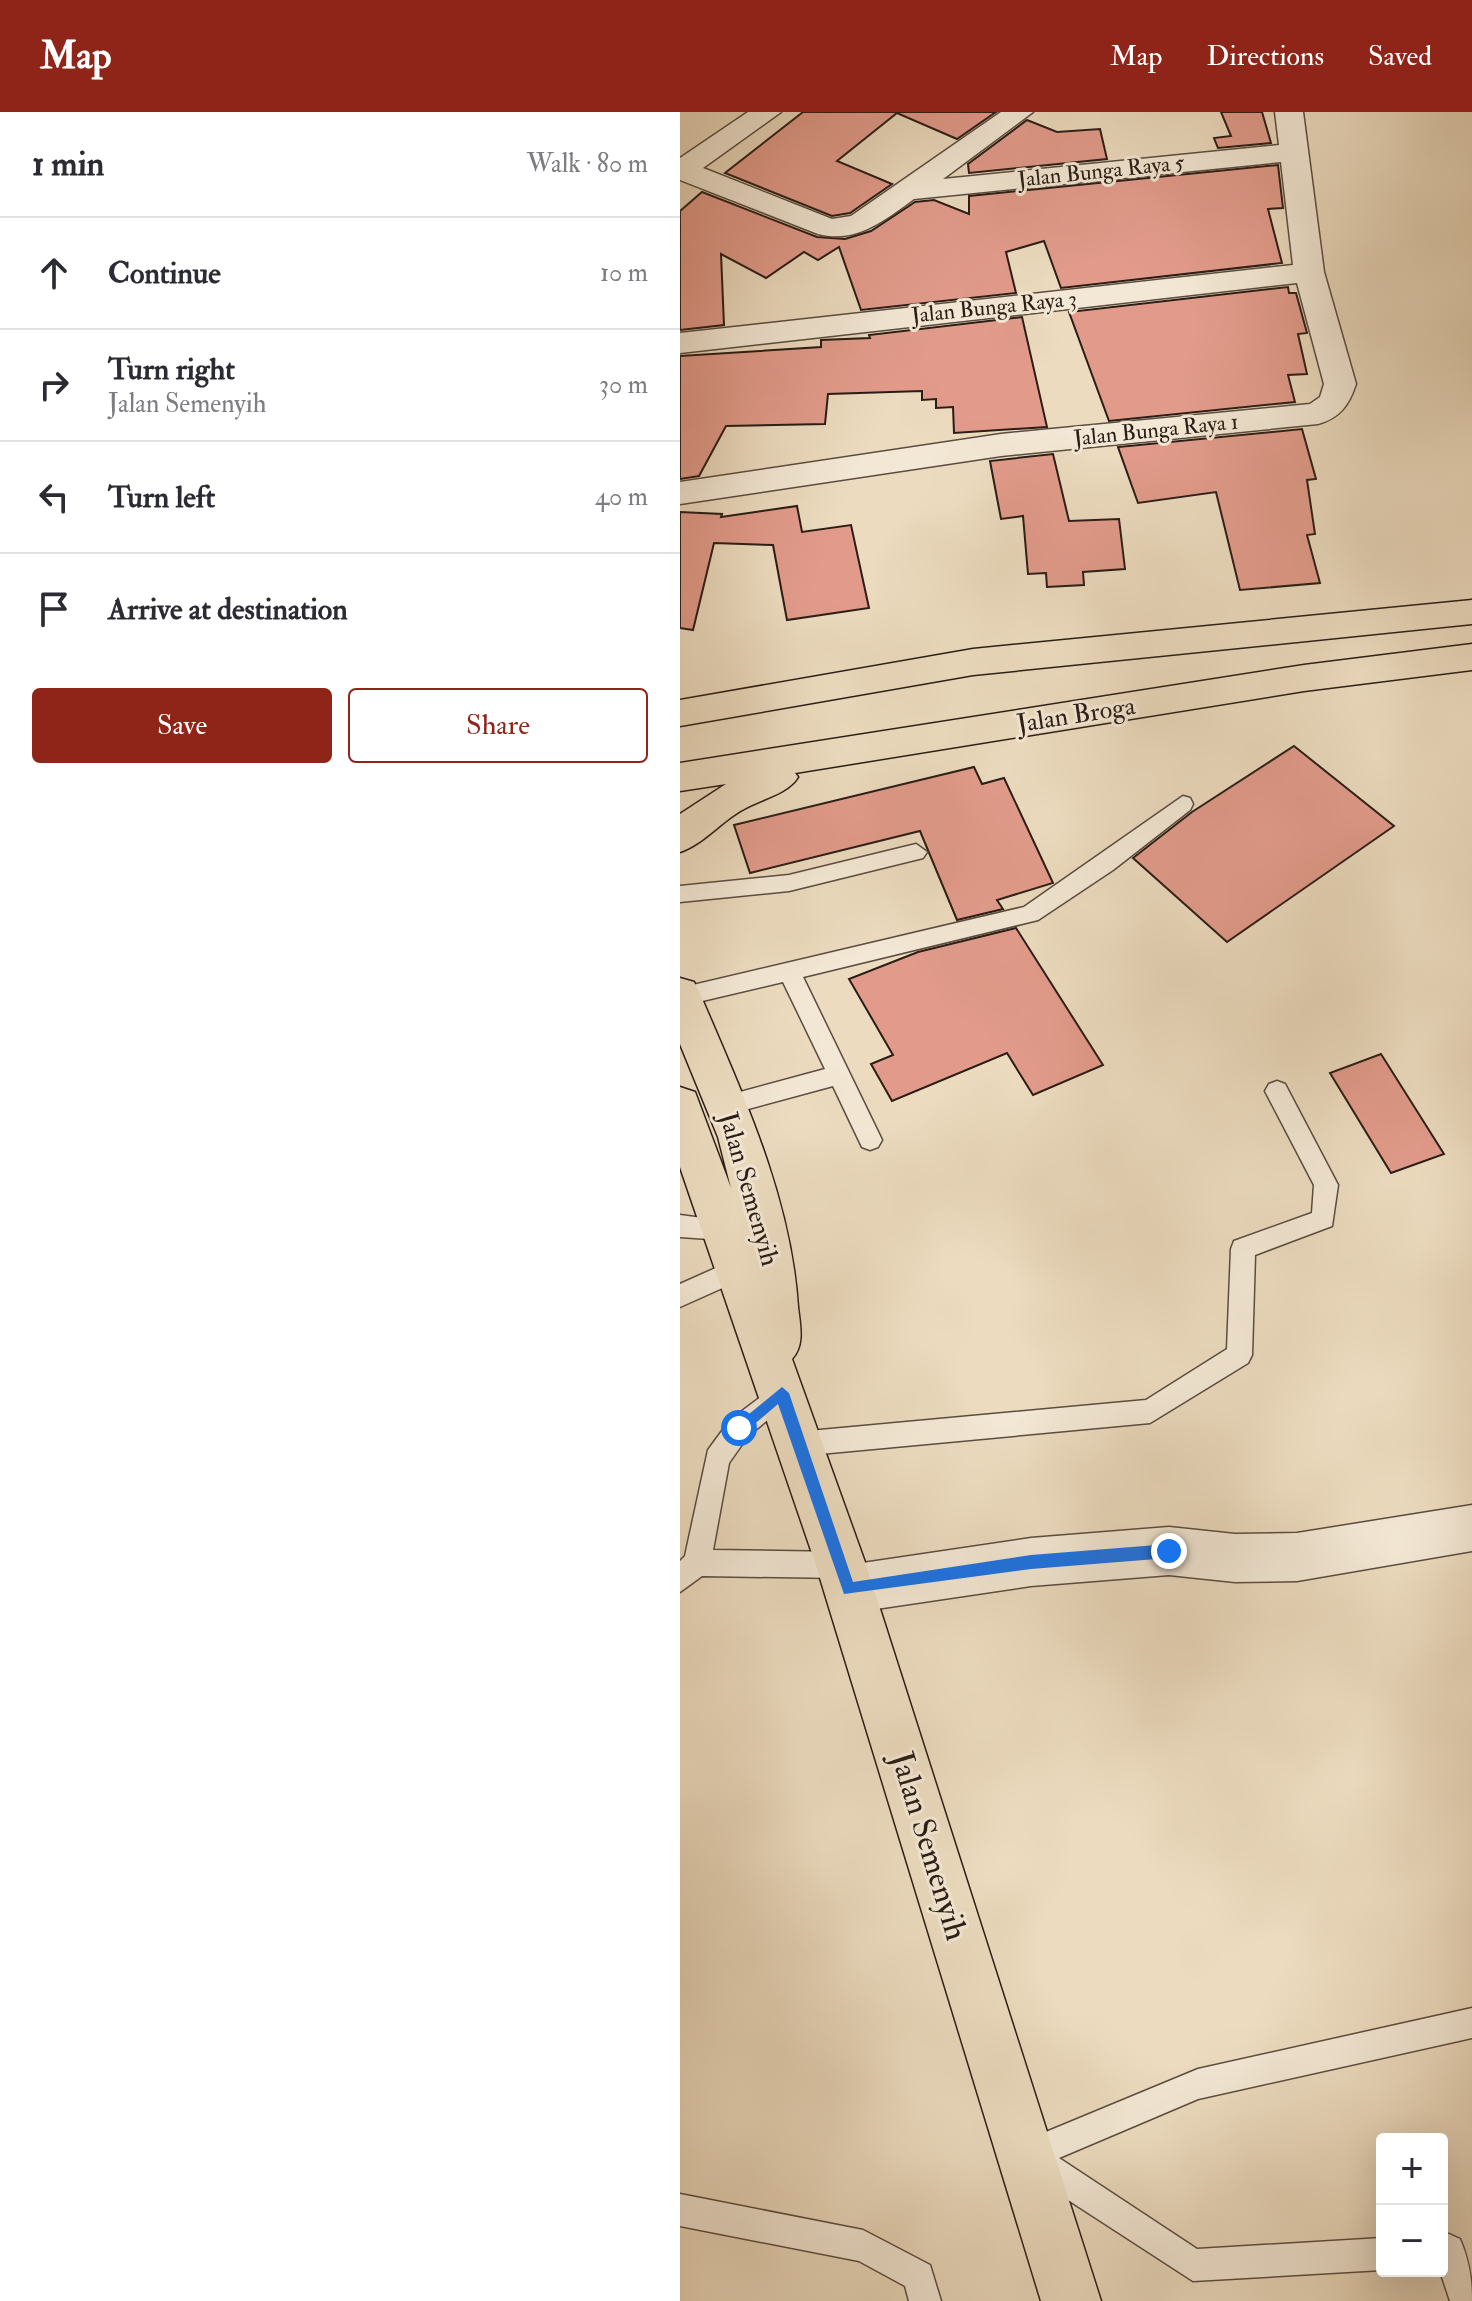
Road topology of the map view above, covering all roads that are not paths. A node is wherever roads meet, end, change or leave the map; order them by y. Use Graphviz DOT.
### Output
graph roads {
  1 [pos="767,112"];
  2 [pos="1019,112"];
  3 [pos="1289,112"];
  4 [pos="1294,152"];
  5 [pos="680,170"];
  6 [pos="907,191"];
  7 [pos="1309,272"];
  8 [pos="680,343"];
  9 [pos="680,493"];
  10 [pos="1472,612"];
  11 [pos="1472,657"];
  12 [pos="680,691"];
  13 [pos="782,695"];
  14 [pos="680,713"];
  15 [pos="857,749"];
  16 [pos="680,777"];
  17 [pos="1183,804"];
  18 [pos="680,837"];
  19 [pos="916,852"];
  20 [pos="680,894"];
  21 [pos="789,971"];
  22 [pos="680,995"];
  23 [pos="839,1075"];
  24 [pos="1277,1091"];
  25 [pos="680,1105"];
  26 [pos="726,1105"];
  27 [pos="870,1140"];
  28 [pos="680,1226"];
  29 [pos="731,1249"];
  30 [pos="680,1296"];
  31 [pos="782,1393"];
  32 [pos="798,1444"];
  33 [pos="1472,1528"];
  34 [pos="689,1571"];
  35 [pos="845,1577"];
  36 [pos="1472,2023"];
  37 [pos="1028,2155"];
  38 [pos="680,2210"];
  39 [pos="1454,2249"];
  40 [pos="1376,2254"];
  41 [pos="925,2301"];
  42 [pos="1071,2301"];
  43 [pos="1466,2301"];
  1 -- 5 [label="street"];
  2 -- 6 [label="street"];
  3 -- 4 [label="street, Jalan Bunga Raya 1"];
  4 -- 6 [label="street, Jalan Bunga Raya 5"];
  4 -- 7 [label="street, Jalan Bunga Raya 1"];
  5 -- 6 [label="street"];
  7 -- 8 [label="street, Jalan Bunga Raya 3"];
  7 -- 9 [label="street, Jalan Bunga Raya 1"];
  10 -- 13 [label="main road"];
  11 -- 15 [label="main road, Jalan Broga"];
  12 -- 13 [label="main road"];
  13 -- 14 [label="main road"];
  15 -- 16 [label="main road, Jalan Broga"];
  15 -- 18 [label="main road"];
  17 -- 21 [label="lane"];
  19 -- 20 [label="lane"];
  21 -- 22 [label="lane"];
  21 -- 23 [label="lane"];
  22 -- 26 [label="main road, Jalan Semenyih"];
  23 -- 26 [label="lane"];
  23 -- 27 [label="lane"];
  24 -- 32 [label="lane"];
  25 -- 29 [label="main road, Jalan Semenyih"];
  26 -- 31 [label="main road, Jalan Semenyih"];
  28 -- 29 [label="lane"];
  29 -- 30 [label="lane"];
  29 -- 31 [label="main road, Jalan Semenyih"];
  31 -- 32 [label="main road, Jalan Semenyih"];
  31 -- 34 [label="lane"];
  32 -- 35 [label="main road, Jalan Semenyih"];
  33 -- 35 [label="street"];
  34 -- 35 [label="lane"];
  35 -- 37 [label="main road, Jalan Semenyih"];
  36 -- 37 [label="lane"];
  37 -- 40 [label="lane"];
  37 -- 42 [label="main road, Jalan Semenyih"];
  38 -- 41 [label="lane"];
  39 -- 43 [label="lane"];
}
